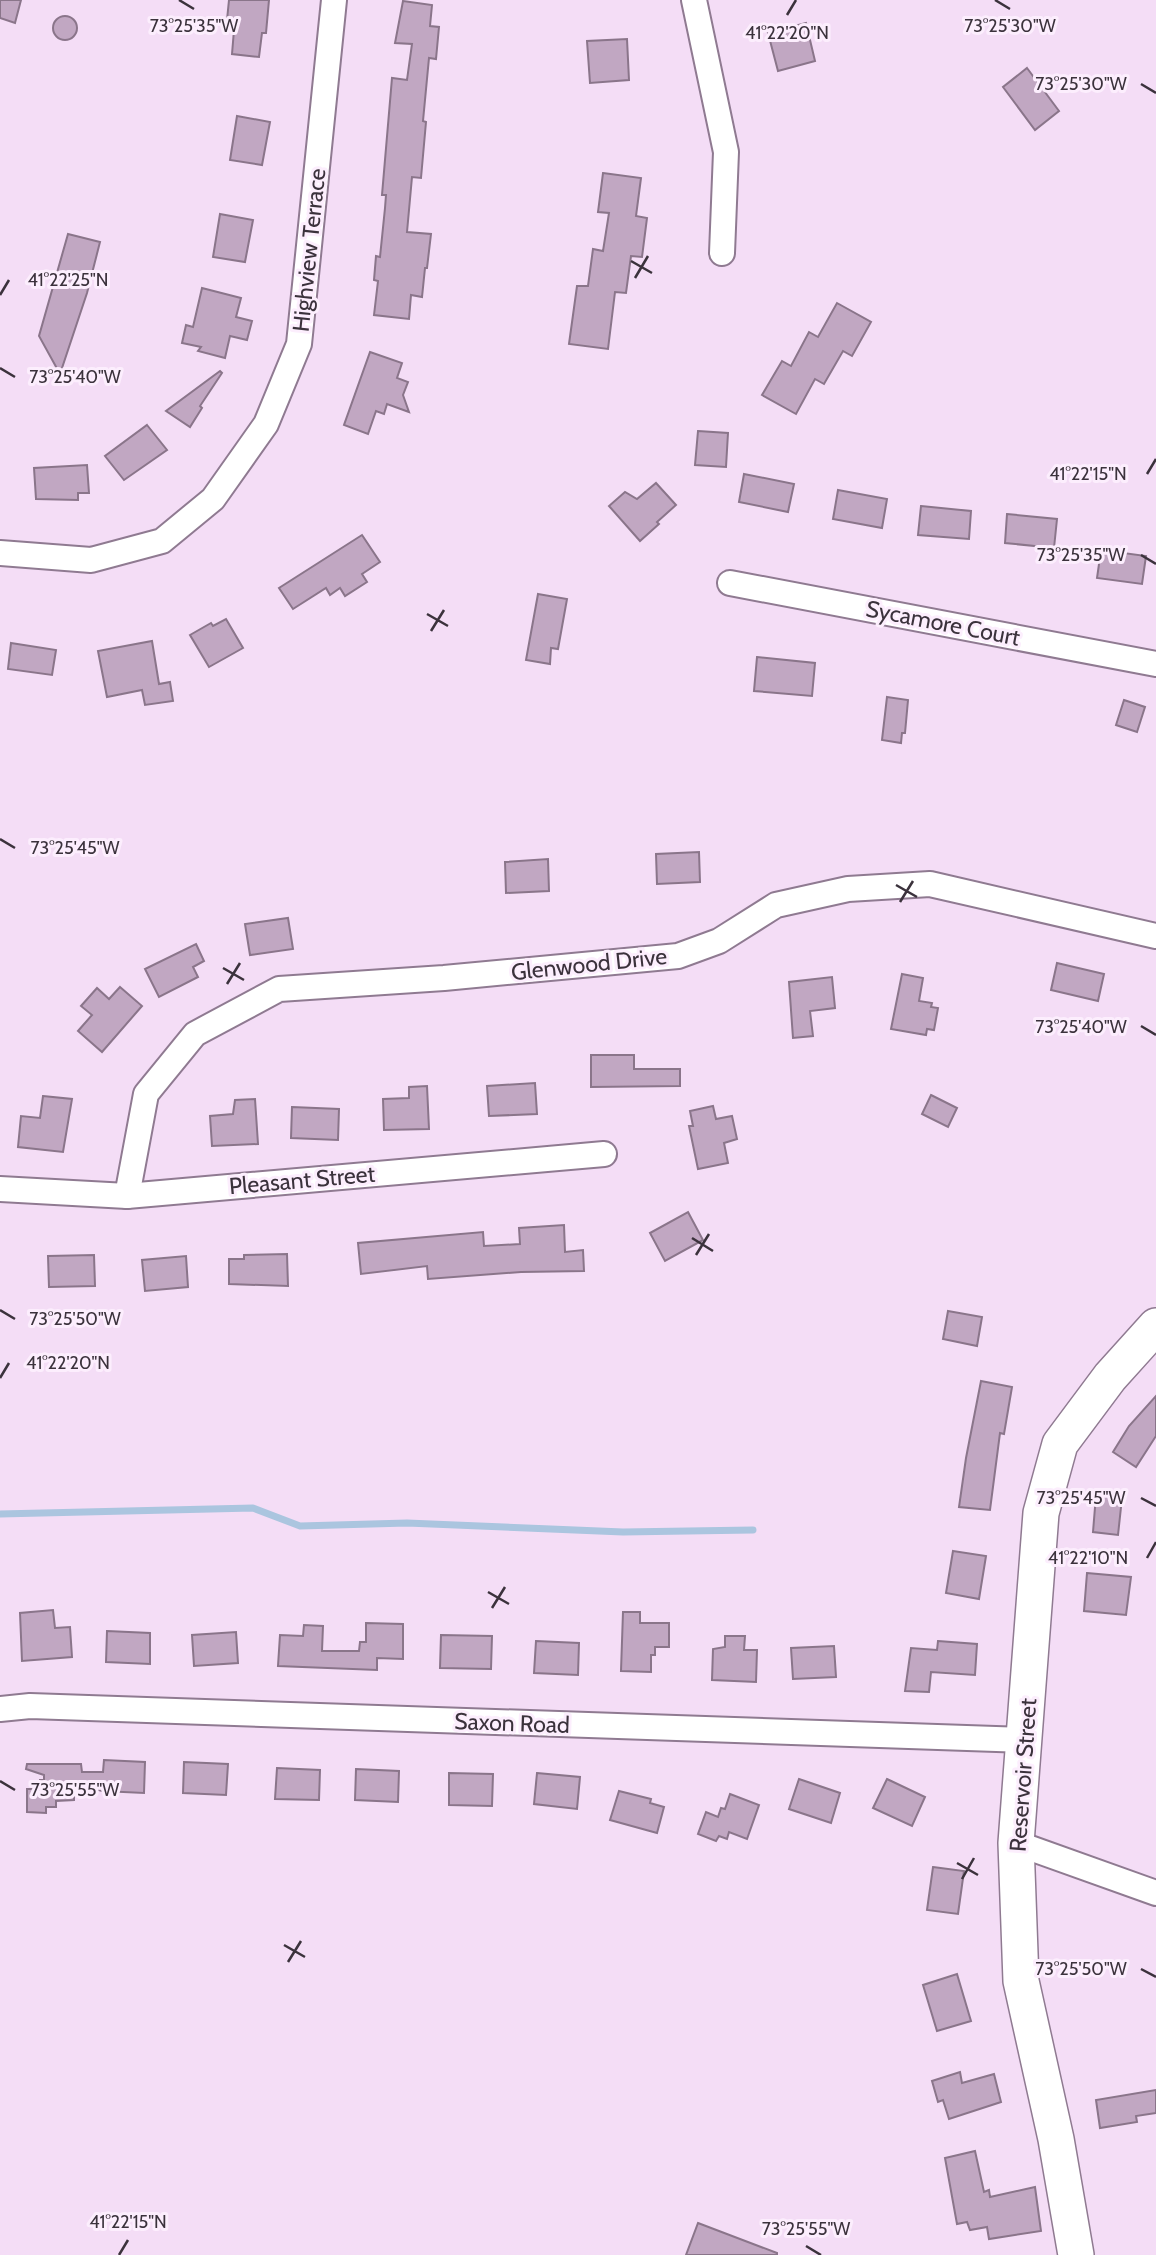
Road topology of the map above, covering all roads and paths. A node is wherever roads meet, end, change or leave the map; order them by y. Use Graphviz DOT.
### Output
graph roads {
  1 [pos="334,0"];
  2 [pos="694,0"];
  3 [pos="722,253"];
  4 [pos="0,553"];
  5 [pos="730,583"];
  6 [pos="1156,664"];
  7 [pos="1156,936"];
  8 [pos="604,1154"];
  9 [pos="0,1189"];
  10 [pos="127,1196"];
  11 [pos="1156,1326"];
  12 [pos="0,1709"];
  13 [pos="1024,1740"];
  14 [pos="1016,1843"];
  15 [pos="1156,1893"];
  16 [pos="1076,2255"];
  1 -- 4 [label="street, Highview Terrace"];
  2 -- 3 [label="street"];
  5 -- 6 [label="street, Sycamore Court"];
  7 -- 10 [label="street, Glenwood Drive"];
  8 -- 10 [label="street, Pleasant Street"];
  9 -- 10 [label="street, Pleasant Street"];
  11 -- 13 [label="street, Reservoir Street"];
  12 -- 13 [label="street, Saxon Road"];
  13 -- 14 [label="street, Reservoir Street"];
  14 -- 15 [label="street"];
  14 -- 16 [label="street, Reservoir Street"];
}
